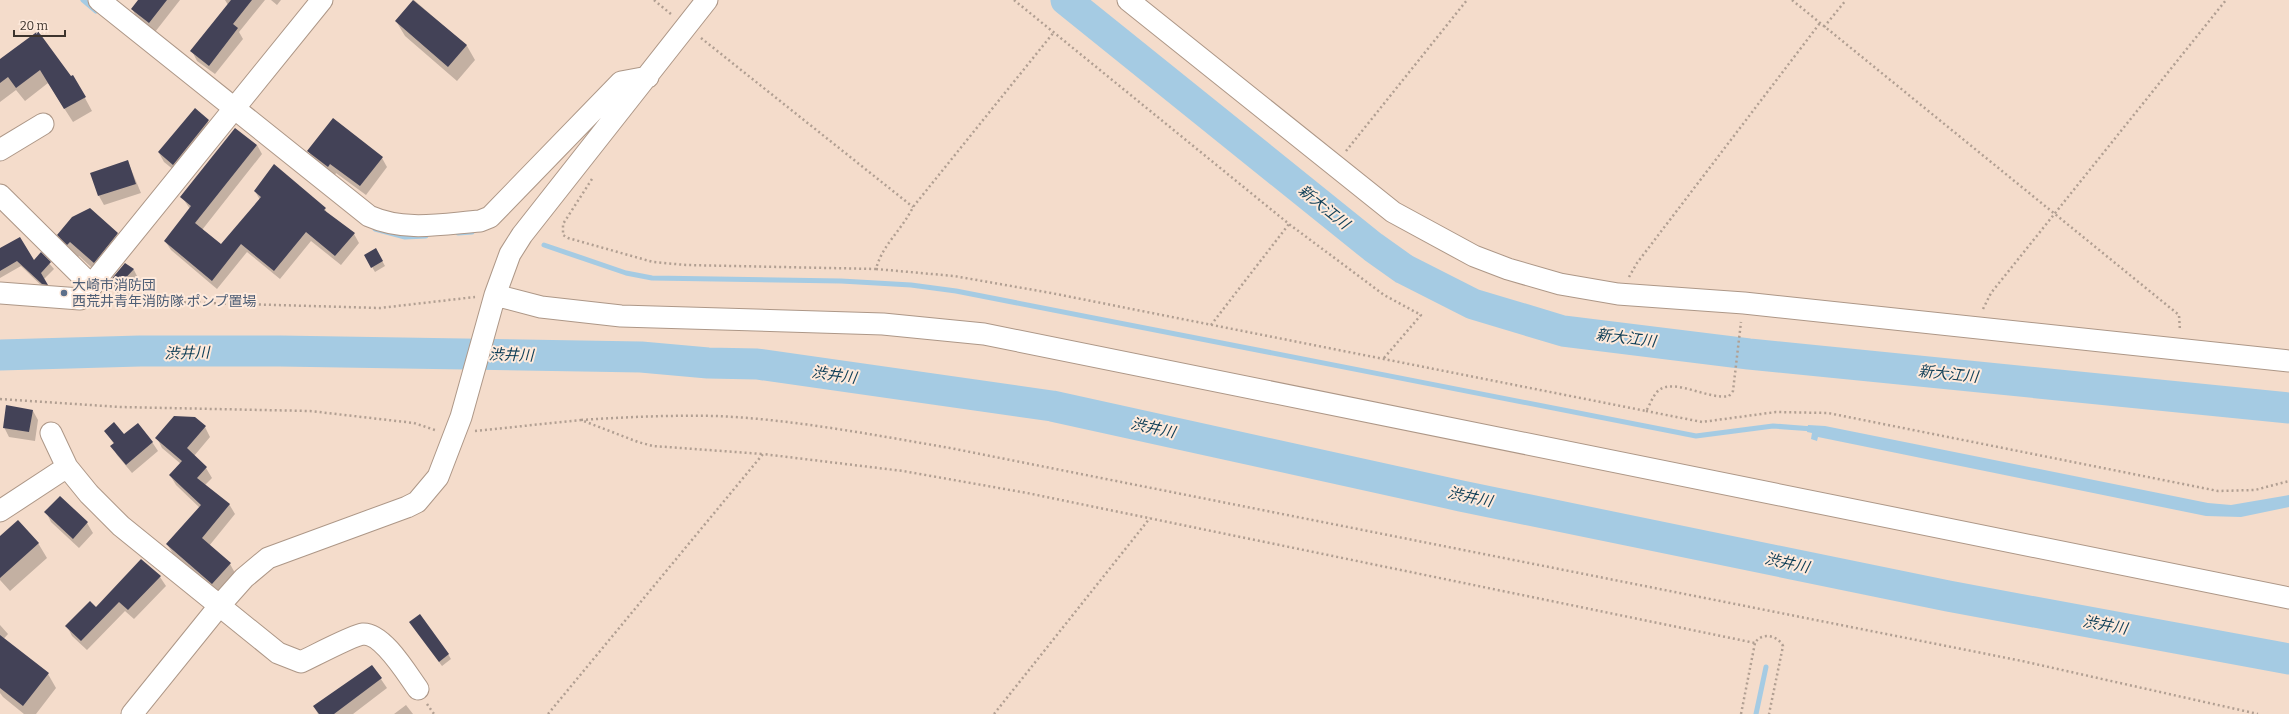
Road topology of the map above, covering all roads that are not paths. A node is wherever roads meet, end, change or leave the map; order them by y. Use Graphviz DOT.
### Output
graph roads {
  1 [pos="99,0"];
  2 [pos="322,0"];
  3 [pos="707,0"];
  4 [pos="1128,0"];
  5 [pos="648,77"];
  6 [pos="231,112"];
  7 [pos="43,124"];
  8 [pos="0,150"];
  9 [pos="0,195"];
  10 [pos="0,293"];
  11 [pos="86,293"];
  12 [pos="495,295"];
  13 [pos="2289,362"];
  14 [pos="51,432"];
  15 [pos="67,467"];
  16 [pos="0,511"];
  17 [pos="2289,598"];
  18 [pos="220,605"];
  19 [pos="418,689"];
  20 [pos="132,714"];
  1 -- 6 [label="street"];
  2 -- 6 [label="street"];
  3 -- 5 [label="street"];
  4 -- 13 [label="street"];
  5 -- 6 [label="street"];
  5 -- 12 [label="street"];
  6 -- 11 [label="street"];
  7 -- 8 [label="street"];
  9 -- 11 [label="street"];
  10 -- 11 [label="street"];
  12 -- 17 [label="street"];
  12 -- 18 [label="street"];
  14 -- 15 [label="street"];
  15 -- 16 [label="street"];
  15 -- 18 [label="street"];
  18 -- 19 [label="street"];
  18 -- 20 [label="street"];
}
